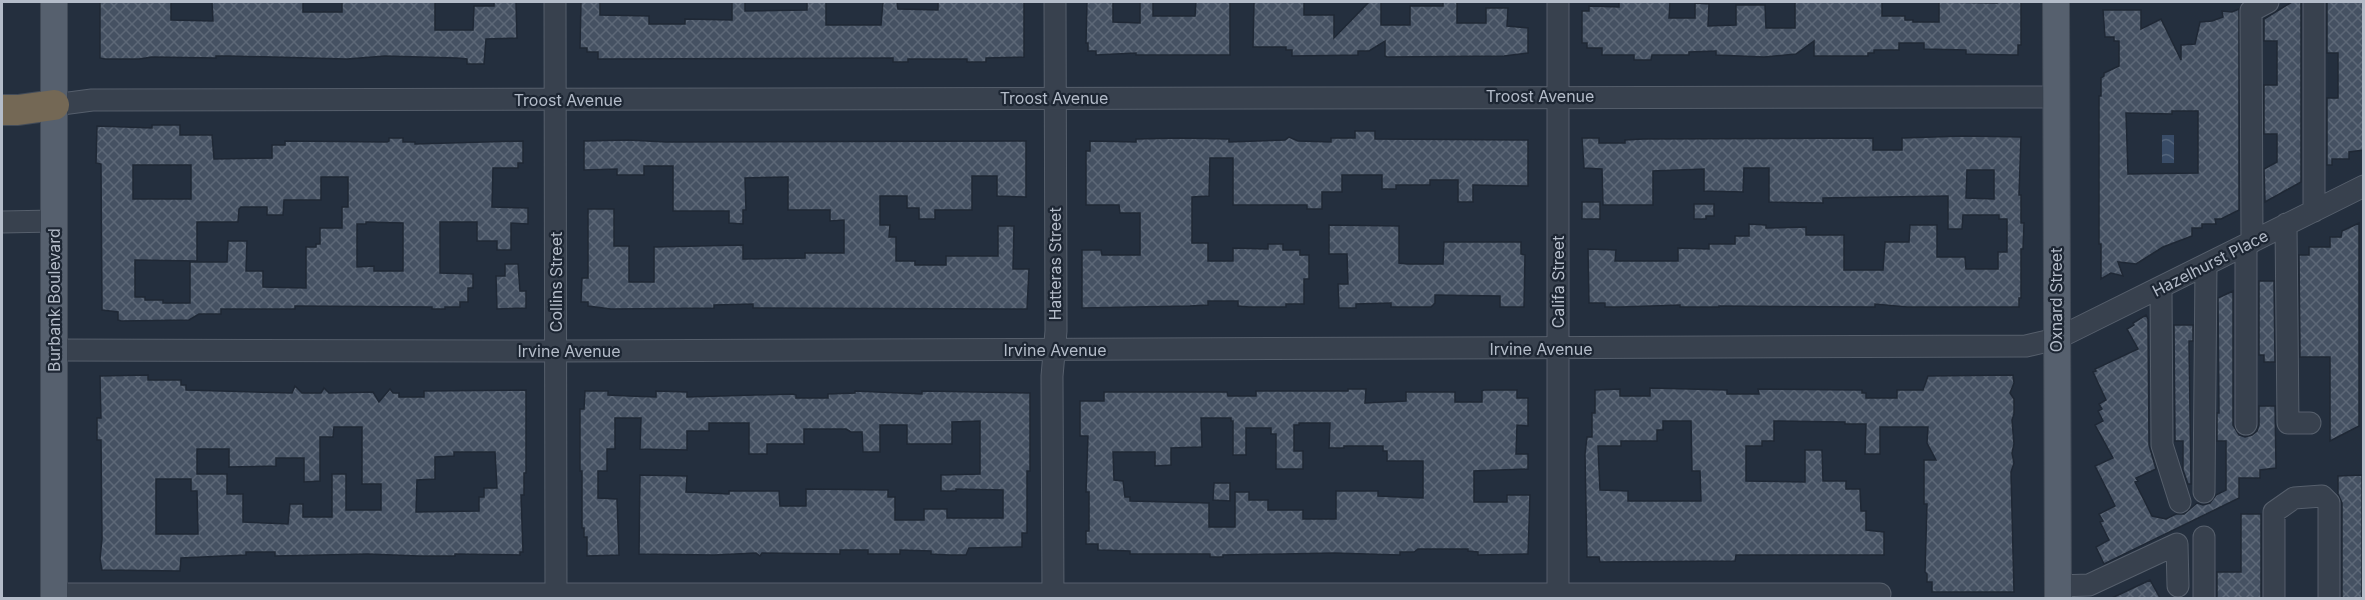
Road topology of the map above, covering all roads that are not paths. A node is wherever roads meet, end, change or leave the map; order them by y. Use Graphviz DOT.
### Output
graph roads {
  1 [pos="54,2"];
  2 [pos="555,2"];
  3 [pos="1055,2"];
  4 [pos="1558,2"];
  5 [pos="2056,2"];
  6 [pos="2268,2"];
  7 [pos="2314,2"];
  8 [pos="1558,96"];
  9 [pos="2055,97"];
  10 [pos="1055,98"];
  11 [pos="554,100"];
  12 [pos="54,105"];
  13 [pos="2,110"];
  14 [pos="2364,186"];
  15 [pos="2314,211"];
  16 [pos="54,221"];
  17 [pos="2,222"];
  18 [pos="2286,225"];
  19 [pos="2249,244"];
  20 [pos="2206,265"];
  21 [pos="2161,288"];
  22 [pos="2056,339"];
  23 [pos="1558,349"];
  24 [pos="53,350"];
  25 [pos="1054,350"];
  26 [pos="556,351"];
  27 [pos="2246,423"];
  28 [pos="2310,423"];
  29 [pos="2204,492"];
  30 [pos="2180,502"];
  31 [pos="2204,537"];
  32 [pos="2178,586"];
  33 [pos="2058,592"];
  34 [pos="1880,594"];
  35 [pos="54,596"];
  36 [pos="1558,596"];
  37 [pos="556,597"];
  38 [pos="1053,597"];
  39 [pos="2204,598"];
  40 [pos="2274,598"];
  41 [pos="2329,598"];
  1 -- 12 [label="main road, Burbank Boulevard"];
  2 -- 11 [label="street, Collins Street"];
  3 -- 10 [label="street, Hatteras Street"];
  4 -- 8 [label="street, Califa Street"];
  5 -- 9 [label="main road, Oxnard Street"];
  6 -- 19 [label="street"];
  7 -- 15 [label="street"];
  8 -- 9 [label="street, Troost Avenue"];
  8 -- 10 [label="street, Troost Avenue"];
  8 -- 23 [label="street, Califa Street"];
  9 -- 22 [label="main road, Oxnard Street"];
  10 -- 11 [label="street, Troost Avenue"];
  10 -- 25 [label="street, Hatteras Street"];
  11 -- 12 [label="street, Troost Avenue"];
  11 -- 26 [label="street, Collins Street"];
  12 -- 13 [label="highway"];
  12 -- 16 [label="main road, Burbank Boulevard"];
  14 -- 15 [label="street, Hazelhurst Place"];
  15 -- 18 [label="street, Hazelhurst Place"];
  16 -- 17 [label="street"];
  16 -- 24 [label="main road, Burbank Boulevard"];
  18 -- 19 [label="street, Hazelhurst Place"];
  18 -- 28 [label="street"];
  19 -- 20 [label="street, Hazelhurst Place"];
  19 -- 27 [label="street"];
  20 -- 21 [label="street, Hazelhurst Place"];
  20 -- 29 [label="street"];
  21 -- 22 [label="street, Hazelhurst Place"];
  21 -- 30 [label="street"];
  22 -- 23 [label="street, Irvine Avenue"];
  22 -- 33 [label="main road, Oxnard Street"];
  23 -- 25 [label="street, Irvine Avenue"];
  23 -- 36 [label="street, Califa Street"];
  24 -- 26 [label="street, Irvine Avenue"];
  24 -- 35 [label="main road, Burbank Boulevard"];
  25 -- 26 [label="street, Irvine Avenue"];
  25 -- 38 [label="street, Hatteras Street"];
  26 -- 37 [label="street, Collins Street"];
  31 -- 39 [label="street"];
  32 -- 33 [label="street"];
  34 -- 36 [label="street"];
  35 -- 37 [label="street"];
  36 -- 38 [label="street"];
  37 -- 38 [label="street"];
  40 -- 41 [label="street"];
}
